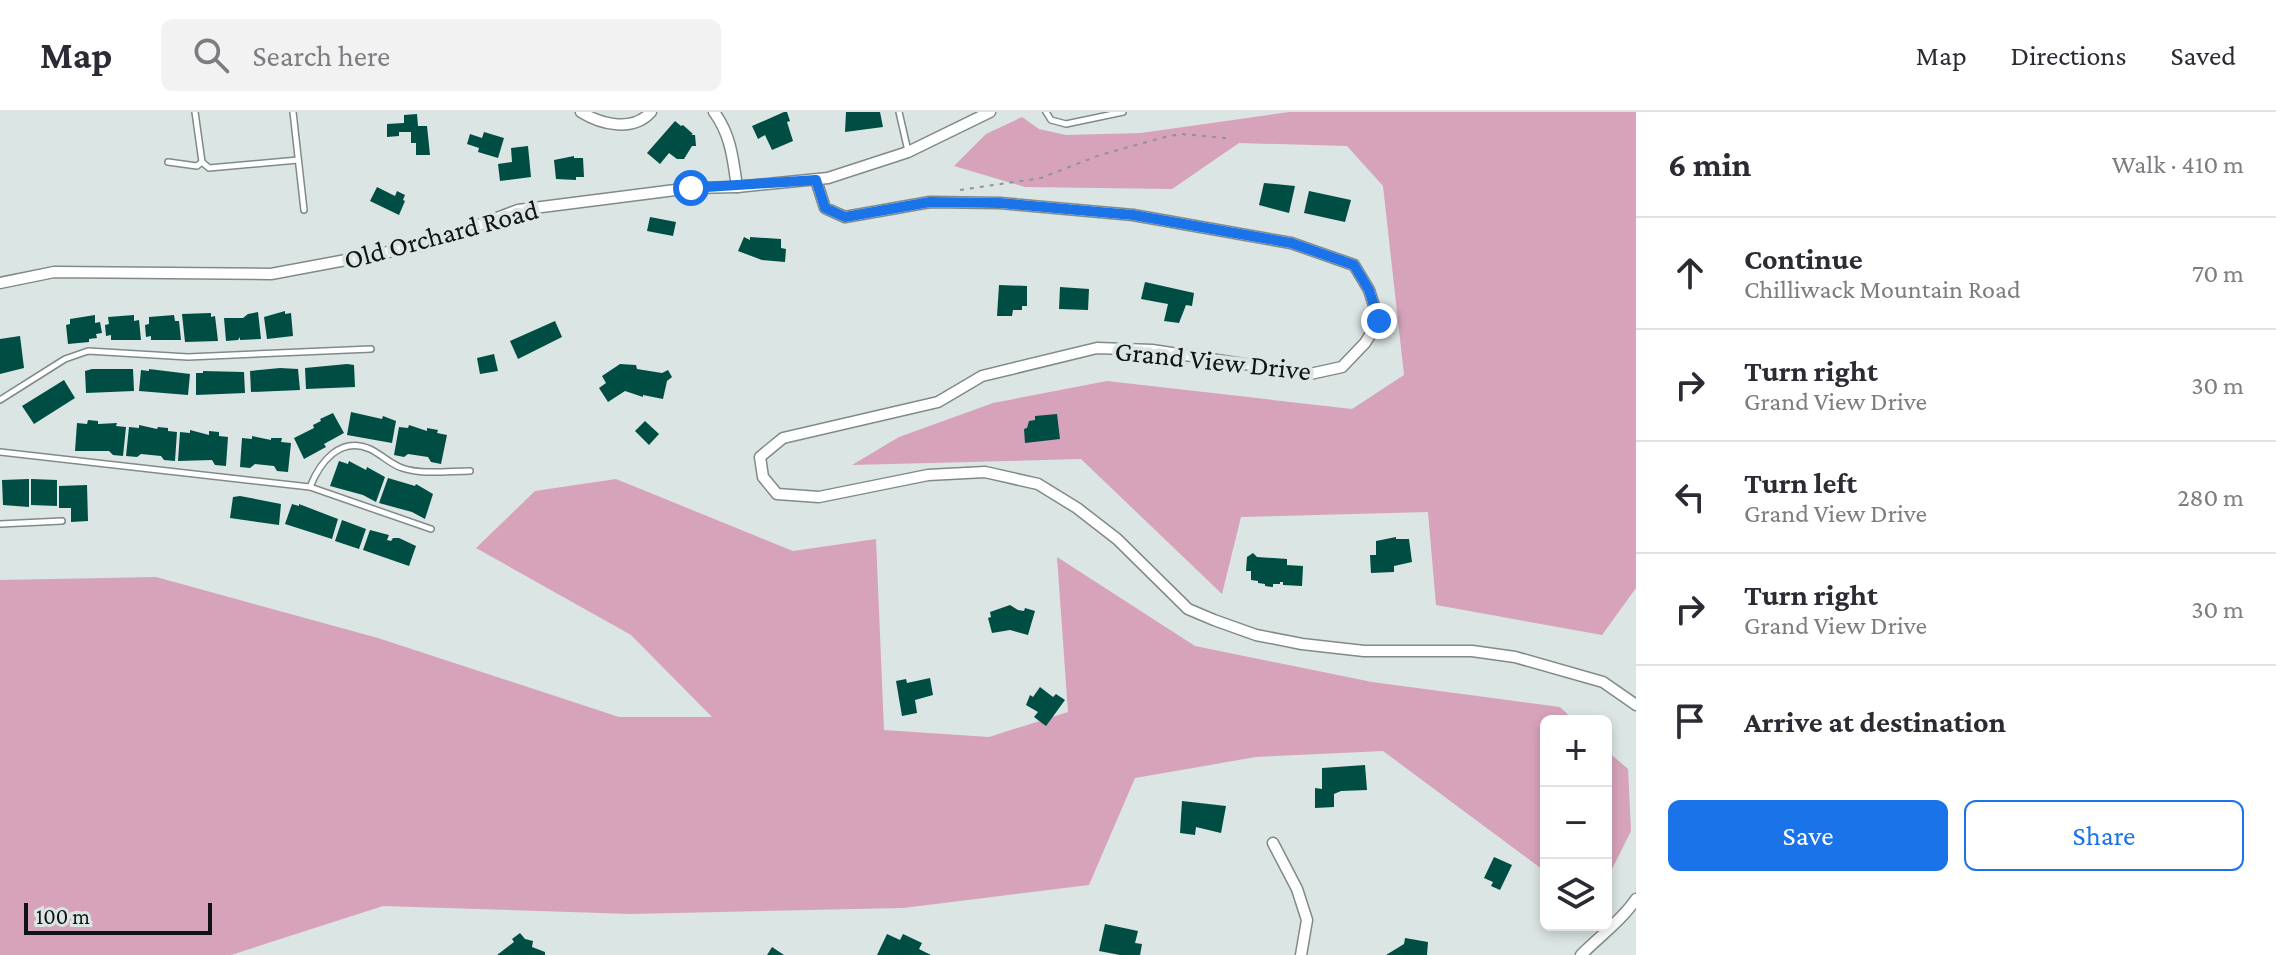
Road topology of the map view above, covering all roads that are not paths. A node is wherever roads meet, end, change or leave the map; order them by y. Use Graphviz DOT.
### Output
graph roads {
  1 [pos="195,112"];
  2 [pos="293,112"];
  3 [pos="581,112"];
  4 [pos="651,112"];
  5 [pos="714,112"];
  6 [pos="899,112"];
  7 [pos="990,112"];
  8 [pos="1046,112"];
  9 [pos="1123,112"];
  10 [pos="908,152"];
  11 [pos="298,160"];
  12 [pos="168,162"];
  13 [pos="202,162"];
  14 [pos="816,180"];
  15 [pos="737,187"];
  16 [pos="304,210"];
  17 [pos="0,283"];
  18 [pos="371,349"];
  19 [pos="0,400"];
  20 [pos="0,452"];
  21 [pos="470,471"];
  22 [pos="310,487"];
  23 [pos="62,521"];
  24 [pos="0,524"];
  25 [pos="431,529"];
  26 [pos="1636,705"];
  27 [pos="1273,843"];
  28 [pos="1636,899"];
  29 [pos="1301,955"];
  30 [pos="1581,955"];
  1 -- 13 [label="lane"];
  2 -- 11 [label="lane"];
  3 -- 4 [label="street"];
  5 -- 15 [label="street"];
  6 -- 10 [label="lane"];
  7 -- 10 [label="street, Old Orchard Road"];
  8 -- 9 [label="lane"];
  10 -- 14 [label="street, Old Orchard Road"];
  11 -- 13 [label="lane"];
  11 -- 16 [label="lane"];
  12 -- 13 [label="lane"];
  14 -- 15 [label="street, Old Orchard Road"];
  14 -- 26 [label="street, Grand View Drive"];
  15 -- 17 [label="street, Old Orchard Road"];
  18 -- 19 [label="lane"];
  20 -- 22 [label="lane"];
  21 -- 22 [label="lane"];
  22 -- 25 [label="lane"];
  23 -- 24 [label="lane"];
  27 -- 29 [label="street"];
  28 -- 30 [label="street"];
}
